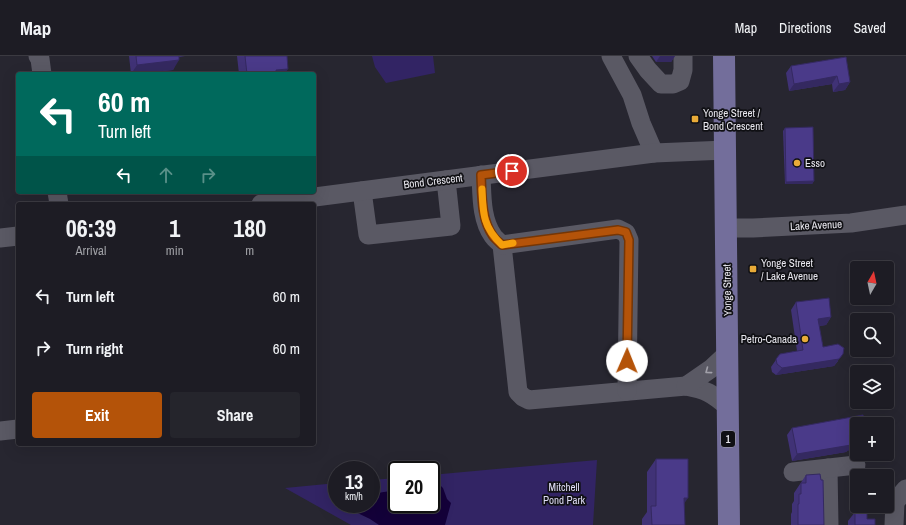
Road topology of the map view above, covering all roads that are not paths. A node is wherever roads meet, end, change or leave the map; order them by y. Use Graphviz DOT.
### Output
graph roads {
  1 [pos="38,56"];
  2 [pos="611,56"];
  3 [pos="638,56"];
  4 [pos="683,56"];
  5 [pos="724,56"];
  6 [pos="42,72"];
  7 [pos="726,150"];
  8 [pos="654,153"];
  9 [pos="481,175"];
  10 [pos="446,180"];
  11 [pos="362,191"];
  12 [pos="277,202"];
  13 [pos="906,215"];
  14 [pos="726,228"];
  15 [pos="16,236"];
  16 [pos="0,238"];
  17 [pos="502,245"];
  18 [pos="727,354"];
  19 [pos="686,386"];
  20 [pos="627,391"];
  21 [pos="728,407"];
  22 [pos="16,429"];
  23 [pos="0,431"];
  24 [pos="856,465"];
  25 [pos="828,468"];
  26 [pos="793,472"];
  27 [pos="906,489"];
  28 [pos="729,525"];
  29 [pos="829,525"];
  30 [pos="894,525"];
  1 -- 6 [label="street"];
  2 -- 8 [label="street"];
  3 -- 4 [label="street"];
  5 -- 7 [label="main road, Yonge Street / 1"];
  7 -- 8 [label="street, Bond Crescent"];
  7 -- 14 [label="main road, Yonge Street / 1"];
  8 -- 9 [label="street, Bond Crescent"];
  9 -- 10 [label="street, Bond Crescent"];
  9 -- 17 [label="street"];
  10 -- 11 [label="street, Bond Crescent"];
  10 -- 11 [label="street"];
  11 -- 12 [label="street, Bond Crescent"];
  13 -- 14 [label="street, Lake Avenue"];
  14 -- 18 [label="main road, Yonge Street / 1"];
  15 -- 16 [label="street"];
  17 -- 20 [label="street"];
  17 -- 20 [label="street"];
  18 -- 19 [label="street, one-way"];
  18 -- 21 [label="main road, Yonge Street / 1"];
  19 -- 20 [label="street"];
  19 -- 21 [label="street"];
  21 -- 28 [label="main road, Yonge Street / 1"];
  22 -- 23 [label="street"];
  24 -- 25 [label="street"];
  25 -- 26 [label="street"];
  25 -- 29 [label="street"];
  27 -- 30 [label="street"];
}
